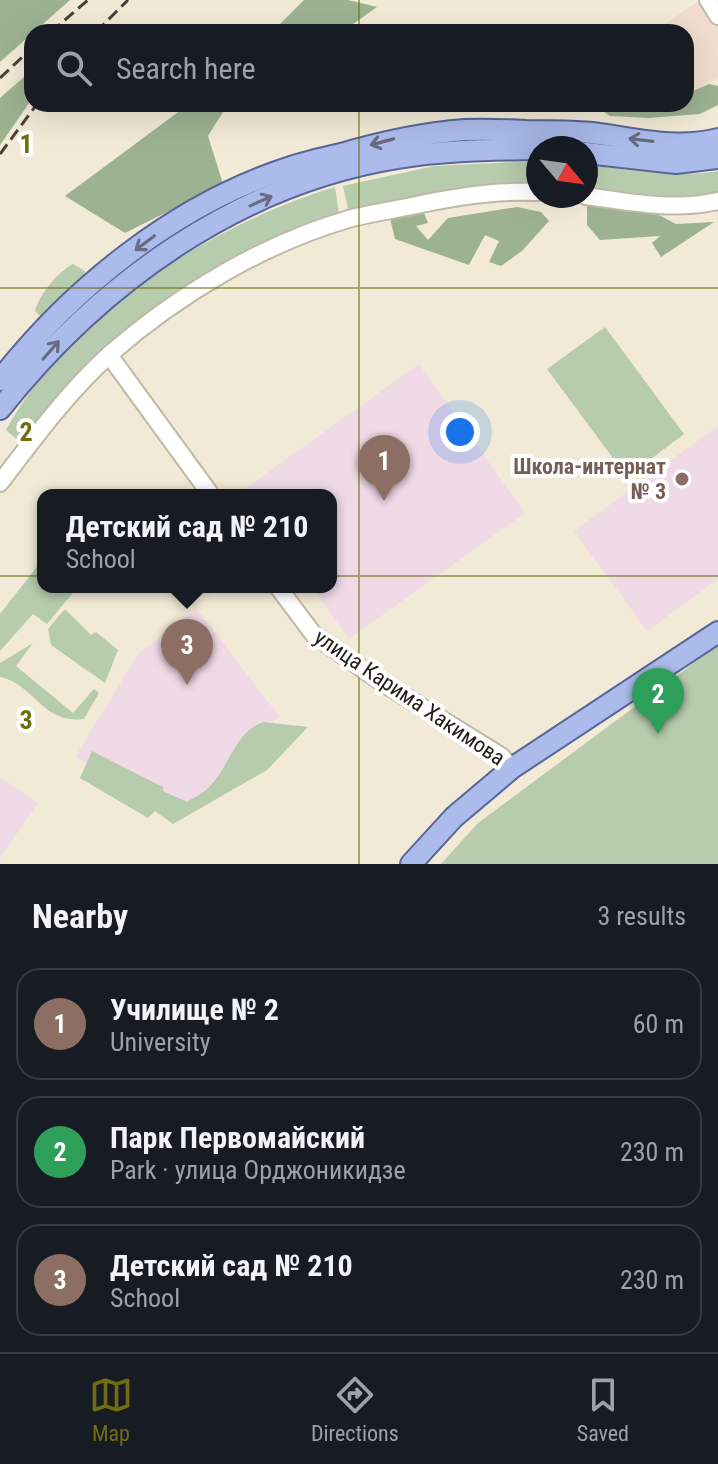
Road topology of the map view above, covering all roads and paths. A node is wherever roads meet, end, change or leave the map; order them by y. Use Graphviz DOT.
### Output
graph roads {
  1 [pos="708,0"];
  2 [pos="718,16"];
  3 [pos="718,139"];
  4 [pos="526,149"];
  5 [pos="598,154"];
  6 [pos="718,158"];
  7 [pos="526,191"];
  8 [pos="598,198"];
  9 [pos="718,201"];
  10 [pos="109,355"];
  11 [pos="0,380"];
  12 [pos="0,409"];
  13 [pos="0,483"];
  14 [pos="207,489"];
  15 [pos="282,593"];
  16 [pos="718,632"];
  17 [pos="512,768"];
  18 [pos="411,864"];
  1 -- 2 [label="street"];
  3 -- 11 [label="main road, one-way"];
  12 -- 4 [label="main road, one-way"];
  5 -- 6 [label="main road"];
  7 -- 10 [label="street"];
  8 -- 9 [label="street"];
  10 -- 13 [label="street"];
  10 -- 14 [label="street"];
  15 -- 17 [label="street, улица Карима Хакимова"];
  16 -- 17 [label="main road"];
  17 -- 18 [label="main road"];
}
